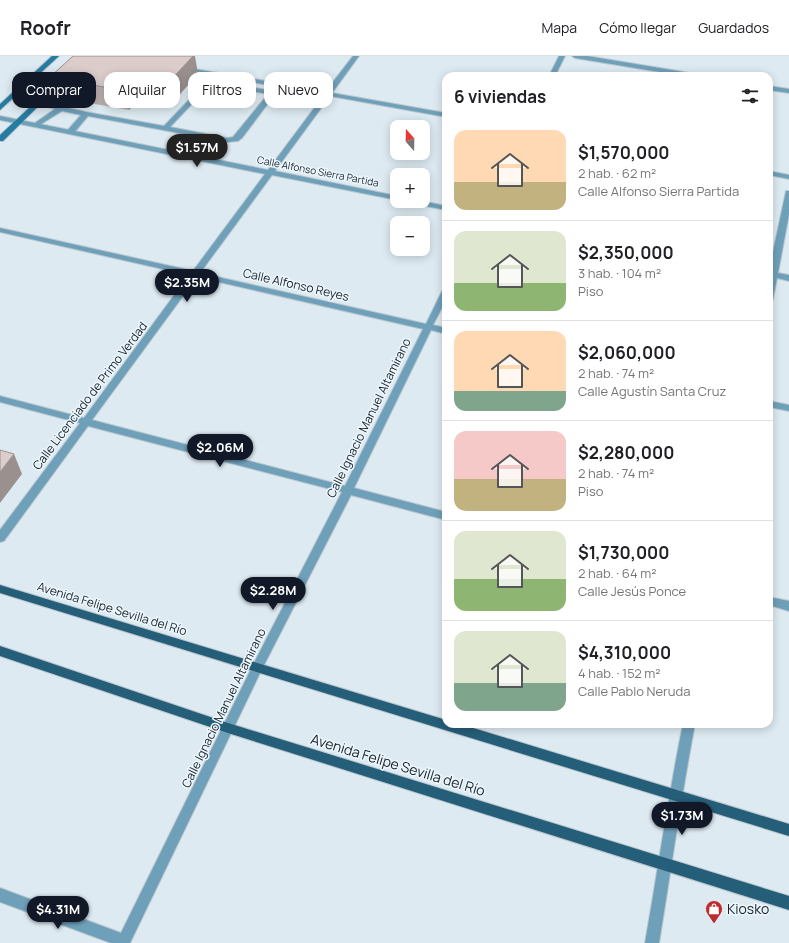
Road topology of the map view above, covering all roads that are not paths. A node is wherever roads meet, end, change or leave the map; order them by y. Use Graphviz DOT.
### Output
graph roads {
  1 [pos="56,56"];
  2 [pos="356,56"];
  3 [pos="562,56"];
  4 [pos="575,56"];
  5 [pos="173,66"];
  6 [pos="554,72"];
  7 [pos="672,72"];
  8 [pos="264,82"];
  9 [pos="333,87"];
  10 [pos="773,89"];
  11 [pos="789,91"];
  12 [pos="333,95"];
  13 [pos="0,108"];
  14 [pos="32,108"];
  15 [pos="60,108"];
  16 [pos="318,108"];
  17 [pos="86,114"];
  18 [pos="442,114"];
  19 [pos="0,118"];
  20 [pos="18,122"];
  21 [pos="36,125"];
  22 [pos="166,128"];
  23 [pos="70,132"];
  24 [pos="0,139"];
  25 [pos="270,173"];
  26 [pos="773,174"];
  27 [pos="789,177"];
  28 [pos="789,193"];
  29 [pos="390,197"];
  30 [pos="430,205"];
  31 [pos="442,207"];
  32 [pos="0,230"];
  33 [pos="773,265"];
  34 [pos="195,274"];
  35 [pos="773,274"];
  36 [pos="789,278"];
  37 [pos="442,299"];
  38 [pos="428,327"];
  39 [pos="442,330"];
  40 [pos="0,399"];
  41 [pos="773,405"];
  42 [pos="789,408"];
  43 [pos="86,422"];
  44 [pos="348,490"];
  45 [pos="442,515"];
  46 [pos="0,538"];
  47 [pos="0,589"];
  48 [pos="773,601"];
  49 [pos="789,606"];
  50 [pos="0,651"];
  51 [pos="257,668"];
  52 [pos="442,724"];
  53 [pos="228,728"];
  54 [pos="454,728"];
  55 [pos="688,728"];
  56 [pos="675,795"];
  57 [pos="789,830"];
  58 [pos="666,864"];
  59 [pos="0,895"];
  60 [pos="789,903"];
  61 [pos="124,942"];
  62 [pos="652,943"];
  1 -- 13 [label="main road"];
  2 -- 9 [label="street, Calle Licenciado de Primo Verdad"];
  3 -- 6 [label="street"];
  4 -- 7 [label="street"];
  5 -- 8 [label="street"];
  10 -- 11 [label="street"];
  12 -- 18 [label="street"];
  14 -- 20 [label="main road"];
  15 -- 17 [label="street"];
  15 -- 21 [label="street"];
  16 -- 25 [label="street, Calle Licenciado de Primo Verdad"];
  17 -- 22 [label="street"];
  17 -- 23 [label="street"];
  19 -- 20 [label="street, Calle Alfonso Sierra Partida"];
  20 -- 21 [label="street, Calle Alfonso Sierra Partida"];
  20 -- 24 [label="main road"];
  21 -- 23 [label="street, Calle Alfonso Sierra Partida"];
  22 -- 22 [label="street"];
  23 -- 25 [label="street, Calle Alfonso Sierra Partida"];
  25 -- 29 [label="street, Calle Alfonso Sierra Partida"];
  25 -- 34 [label="street, Calle Licenciado de Primo Verdad"];
  26 -- 27 [label="street"];
  28 -- 33 [label="street"];
  30 -- 31 [label="street"];
  32 -- 34 [label="street, Calle Alfonso Reyes"];
  34 -- 38 [label="street, Calle Alfonso Reyes"];
  34 -- 43 [label="street, Calle Licenciado de Primo Verdad"];
  35 -- 36 [label="street"];
  37 -- 38 [label="street, Calle Ignacio Manuel Altamirano"];
  38 -- 39 [label="street, Calle Alfonso Reyes"];
  38 -- 44 [label="street, Calle Ignacio Manuel Altamirano"];
  40 -- 43 [label="street"];
  41 -- 42 [label="street"];
  43 -- 44 [label="street"];
  43 -- 46 [label="street, Calle Licenciado de Primo Verdad"];
  44 -- 45 [label="street"];
  44 -- 51 [label="street, Calle Ignacio Manuel Altamirano"];
  47 -- 51 [label="main road, Avenida Felipe Sevilla del Río"];
  48 -- 49 [label="street"];
  50 -- 53 [label="main road, Avenida Felipe Sevilla del Río"];
  51 -- 52 [label="main road, Avenida Felipe Sevilla del Río"];
  51 -- 53 [label="street, Calle Ignacio Manuel Altamirano"];
  53 -- 58 [label="main road, Avenida Felipe Sevilla del Río"];
  53 -- 61 [label="street, Calle Ignacio Manuel Altamirano"];
  54 -- 56 [label="main road, Avenida Felipe Sevilla del Río"];
  55 -- 56 [label="street"];
  56 -- 57 [label="main road, Avenida Felipe Sevilla del Río"];
  56 -- 58 [label="street"];
  58 -- 60 [label="main road, Avenida Felipe Sevilla del Río"];
  58 -- 62 [label="street"];
  59 -- 61 [label="street"];
}
